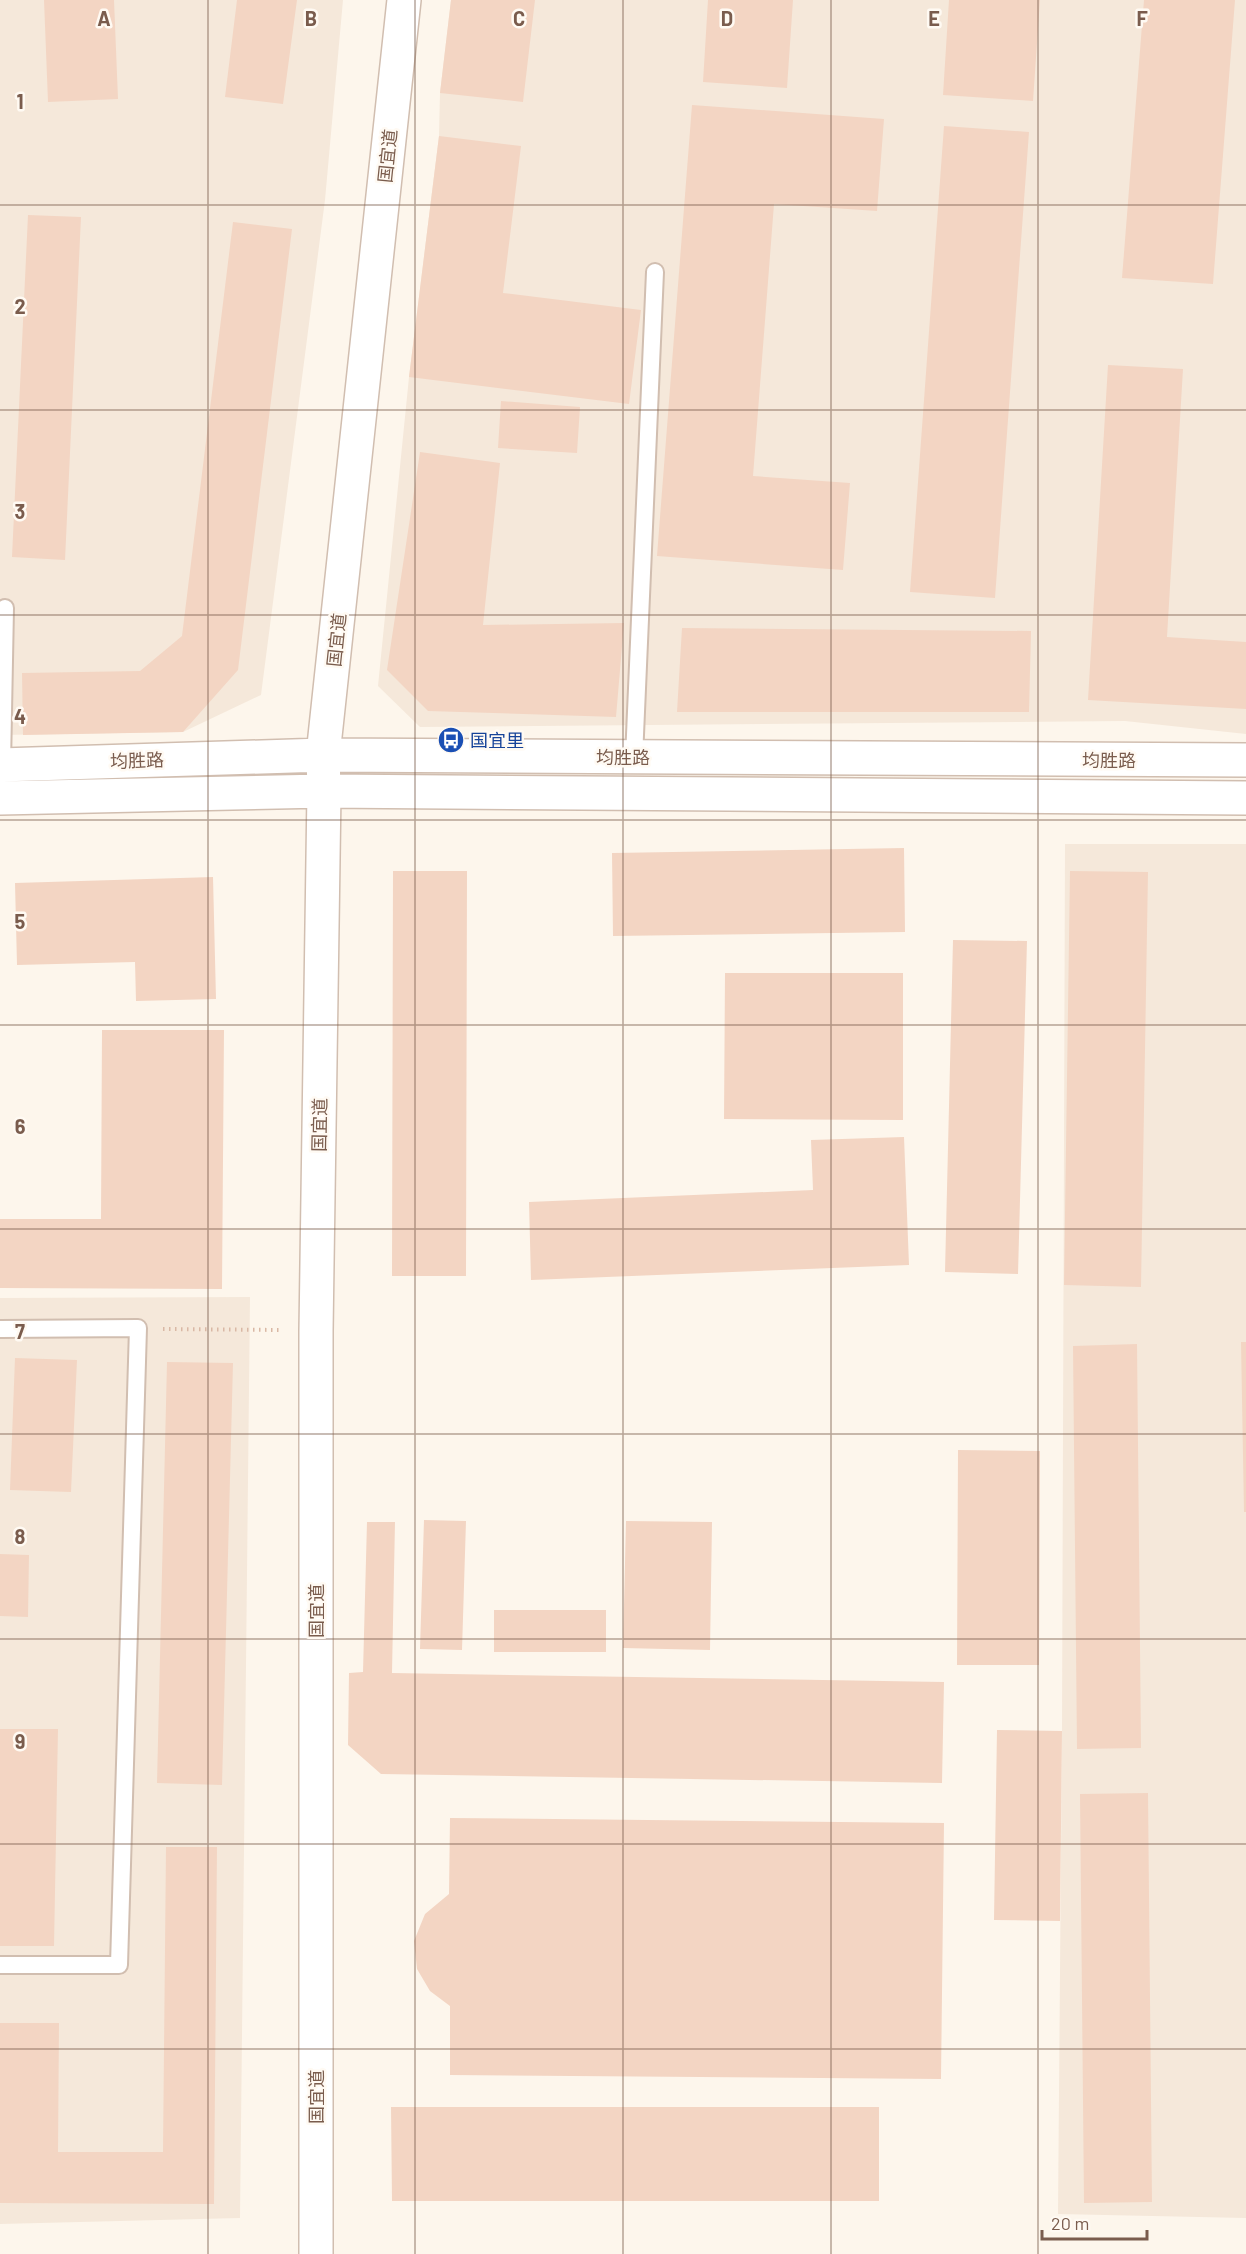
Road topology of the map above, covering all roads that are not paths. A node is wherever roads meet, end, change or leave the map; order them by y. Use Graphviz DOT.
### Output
graph roads {
  1 [pos="404,0"];
  2 [pos="655,272"];
  3 [pos="5,608"];
  4 [pos="323,755"];
  5 [pos="634,758"];
  6 [pos="1246,760"];
  7 [pos="1,765"];
  8 [pos="324,790"];
  9 [pos="0,798"];
  10 [pos="1246,798"];
  11 [pos="0,1329"];
  12 [pos="0,1965"];
  13 [pos="316,2254"];
  1 -- 4 [label="street, 国宜道"];
  2 -- 5 [label="lane"];
  3 -- 7 [label="lane"];
  4 -- 5 [label="street, 均胜路"];
  4 -- 7 [label="street, 均胜路"];
  4 -- 8 [label="street, 国宜道"];
  5 -- 6 [label="street, 均胜路"];
  8 -- 9 [label="street, 均胜路"];
  8 -- 10 [label="street, 均胜路"];
  8 -- 13 [label="street, 国宜道"];
  11 -- 12 [label="lane"];
}
